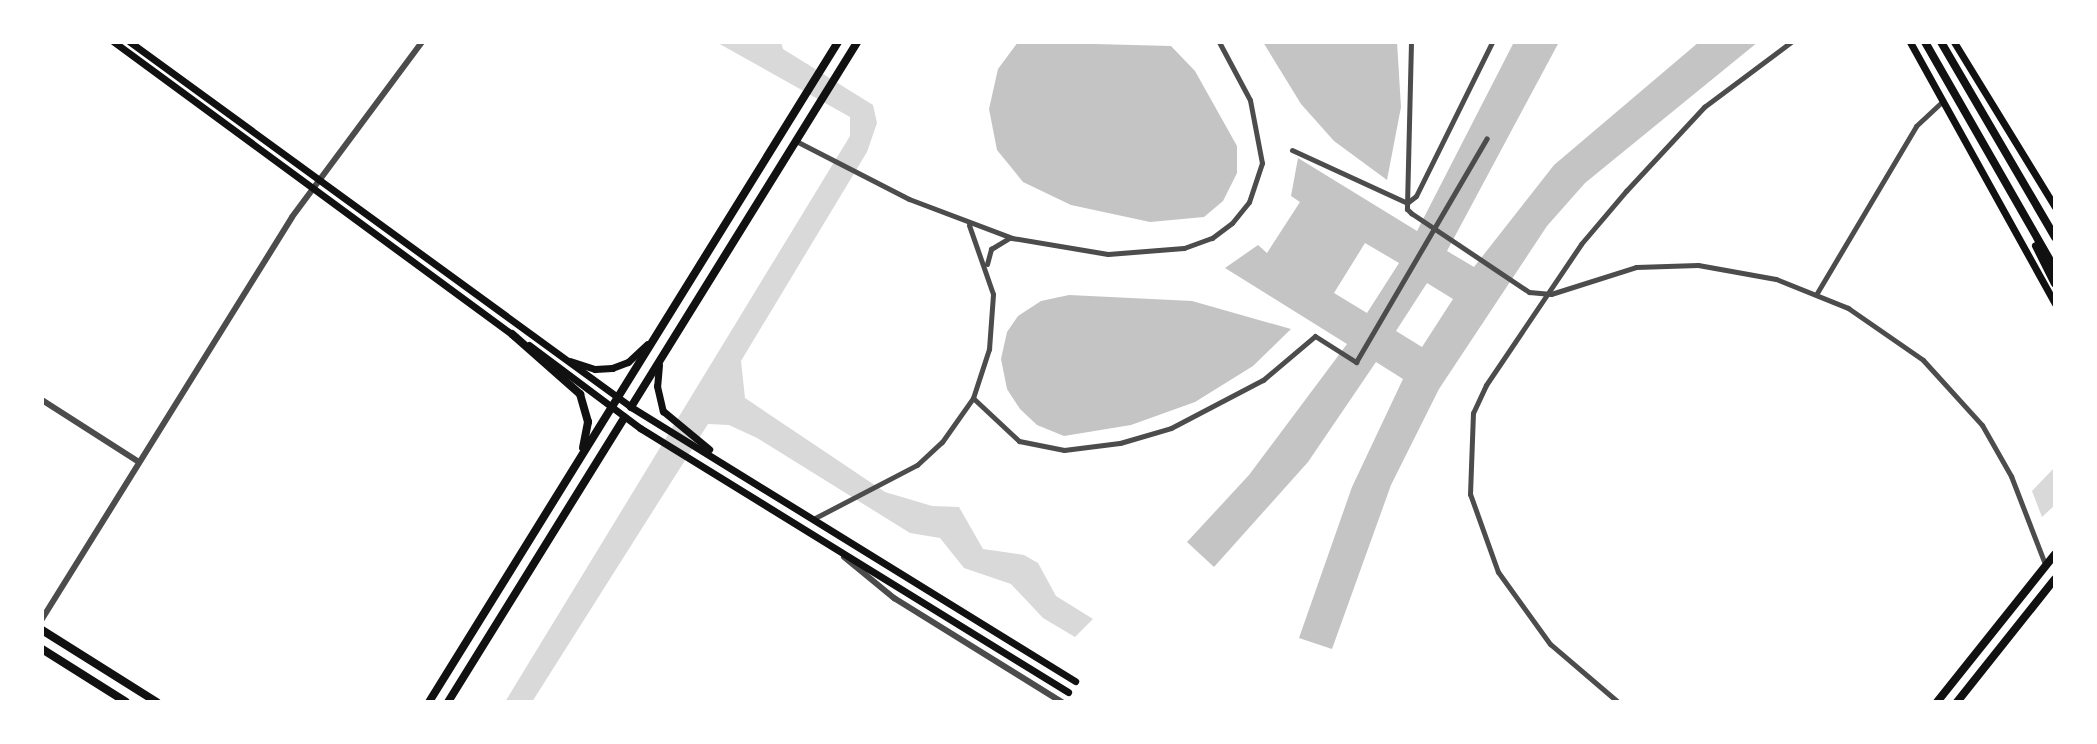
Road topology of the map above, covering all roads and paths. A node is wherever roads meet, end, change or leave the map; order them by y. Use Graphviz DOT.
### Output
graph roads {
  1 [pos="114,42"];
  2 [pos="130,42"];
  3 [pos="422,42"];
  4 [pos="838,42"];
  5 [pos="857,42"];
  6 [pos="1219,42"];
  7 [pos="1411,42"];
  8 [pos="1492,42"];
  9 [pos="1791,42"];
  10 [pos="1910,42"];
  11 [pos="1925,42"];
  12 [pos="1941,42"];
  13 [pos="1954,42"];
  14 [pos="1943,101"];
  15 [pos="1487,138"];
  16 [pos="796,141"];
  17 [pos="1292,150"];
  18 [pos="1991,156"];
  19 [pos="317,179"];
  20 [pos="311,188"];
  21 [pos="1407,203"];
  22 [pos="2055,207"];
  23 [pos="969,224"];
  24 [pos="1436,230"];
  25 [pos="2055,237"];
  26 [pos="1012,238"];
  27 [pos="987,269"];
  28 [pos="2055,269"];
  29 [pos="2055,284"];
  30 [pos="1817,293"];
  31 [pos="1551,294"];
  32 [pos="2055,304"];
  33 [pos="668,316"];
  34 [pos="512,334"];
  35 [pos="662,357"];
  36 [pos="563,358"];
  37 [pos="973,398"];
  38 [pos="42,400"];
  39 [pos="615,402"];
  40 [pos="631,407"];
  41 [pos="625,417"];
  42 [pos="579,459"];
  43 [pos="139,462"];
  44 [pos="736,469"];
  45 [pos="815,518"];
  46 [pos="2055,554"];
  47 [pos="841,555"];
  48 [pos="2046,565"];
  49 [pos="2055,579"];
  50 [pos="42,619"];
  51 [pos="42,630"];
  52 [pos="42,649"];
  53 [pos="1075,681"];
  54 [pos="1068,692"];
  55 [pos="126,702"];
  56 [pos="157,702"];
  57 [pos="429,702"];
  58 [pos="448,702"];
  59 [pos="1062,702"];
  60 [pos="1618,702"];
  61 [pos="1937,702"];
  62 [pos="1957,702"];
  1 -- 20 [label="main road"];
  2 -- 19 [label="main road"];
  3 -- 19 [label="street"];
  4 -- 33 [label="main road"];
  5 -- 16 [label="main road"];
  6 -- 26 [label="street"];
  7 -- 21 [label="street"];
  8 -- 21 [label="street"];
  9 -- 31 [label="street"];
  10 -- 14 [label="main road"];
  11 -- 18 [label="main road"];
  12 -- 25 [label="main road"];
  13 -- 22 [label="main road"];
  14 -- 30 [label="street"];
  14 -- 32 [label="main road"];
  15 -- 24 [label="street"];
  16 -- 23 [label="street"];
  16 -- 35 [label="main road"];
  17 -- 21 [label="street"];
  18 -- 28 [label="main road"];
  18 -- 29 [label="main road"];
  19 -- 20 [label="street"];
  19 -- 36 [label="main road"];
  20 -- 34 [label="main road"];
  20 -- 43 [label="street"];
  21 -- 24 [label="street"];
  23 -- 26 [label="street"];
  23 -- 27 [label="street"];
  24 -- 31 [label="street"];
  24 -- 37 [label="street"];
  26 -- 27 [label="street"];
  27 -- 37 [label="street"];
  30 -- 31 [label="street"];
  30 -- 48 [label="street"];
  31 -- 60 [label="street"];
  33 -- 36 [label="main road"];
  33 -- 39 [label="main road"];
  34 -- 39 [label="main road"];
  34 -- 42 [label="main road"];
  35 -- 40 [label="main road"];
  35 -- 44 [label="main road"];
  36 -- 39 [label="main road"];
  37 -- 45 [label="street"];
  38 -- 43 [label="street"];
  39 -- 40 [label="main road"];
  39 -- 41 [label="main road"];
  39 -- 42 [label="main road"];
  40 -- 41 [label="main road"];
  40 -- 44 [label="main road"];
  41 -- 47 [label="main road"];
  41 -- 58 [label="main road"];
  42 -- 57 [label="main road"];
  43 -- 50 [label="street"];
  44 -- 45 [label="main road"];
  45 -- 53 [label="main road"];
  46 -- 48 [label="main road"];
  47 -- 54 [label="main road"];
  47 -- 59 [label="street"];
  48 -- 61 [label="main road"];
  49 -- 62 [label="main road"];
  51 -- 56 [label="main road"];
  52 -- 55 [label="main road"];
}
